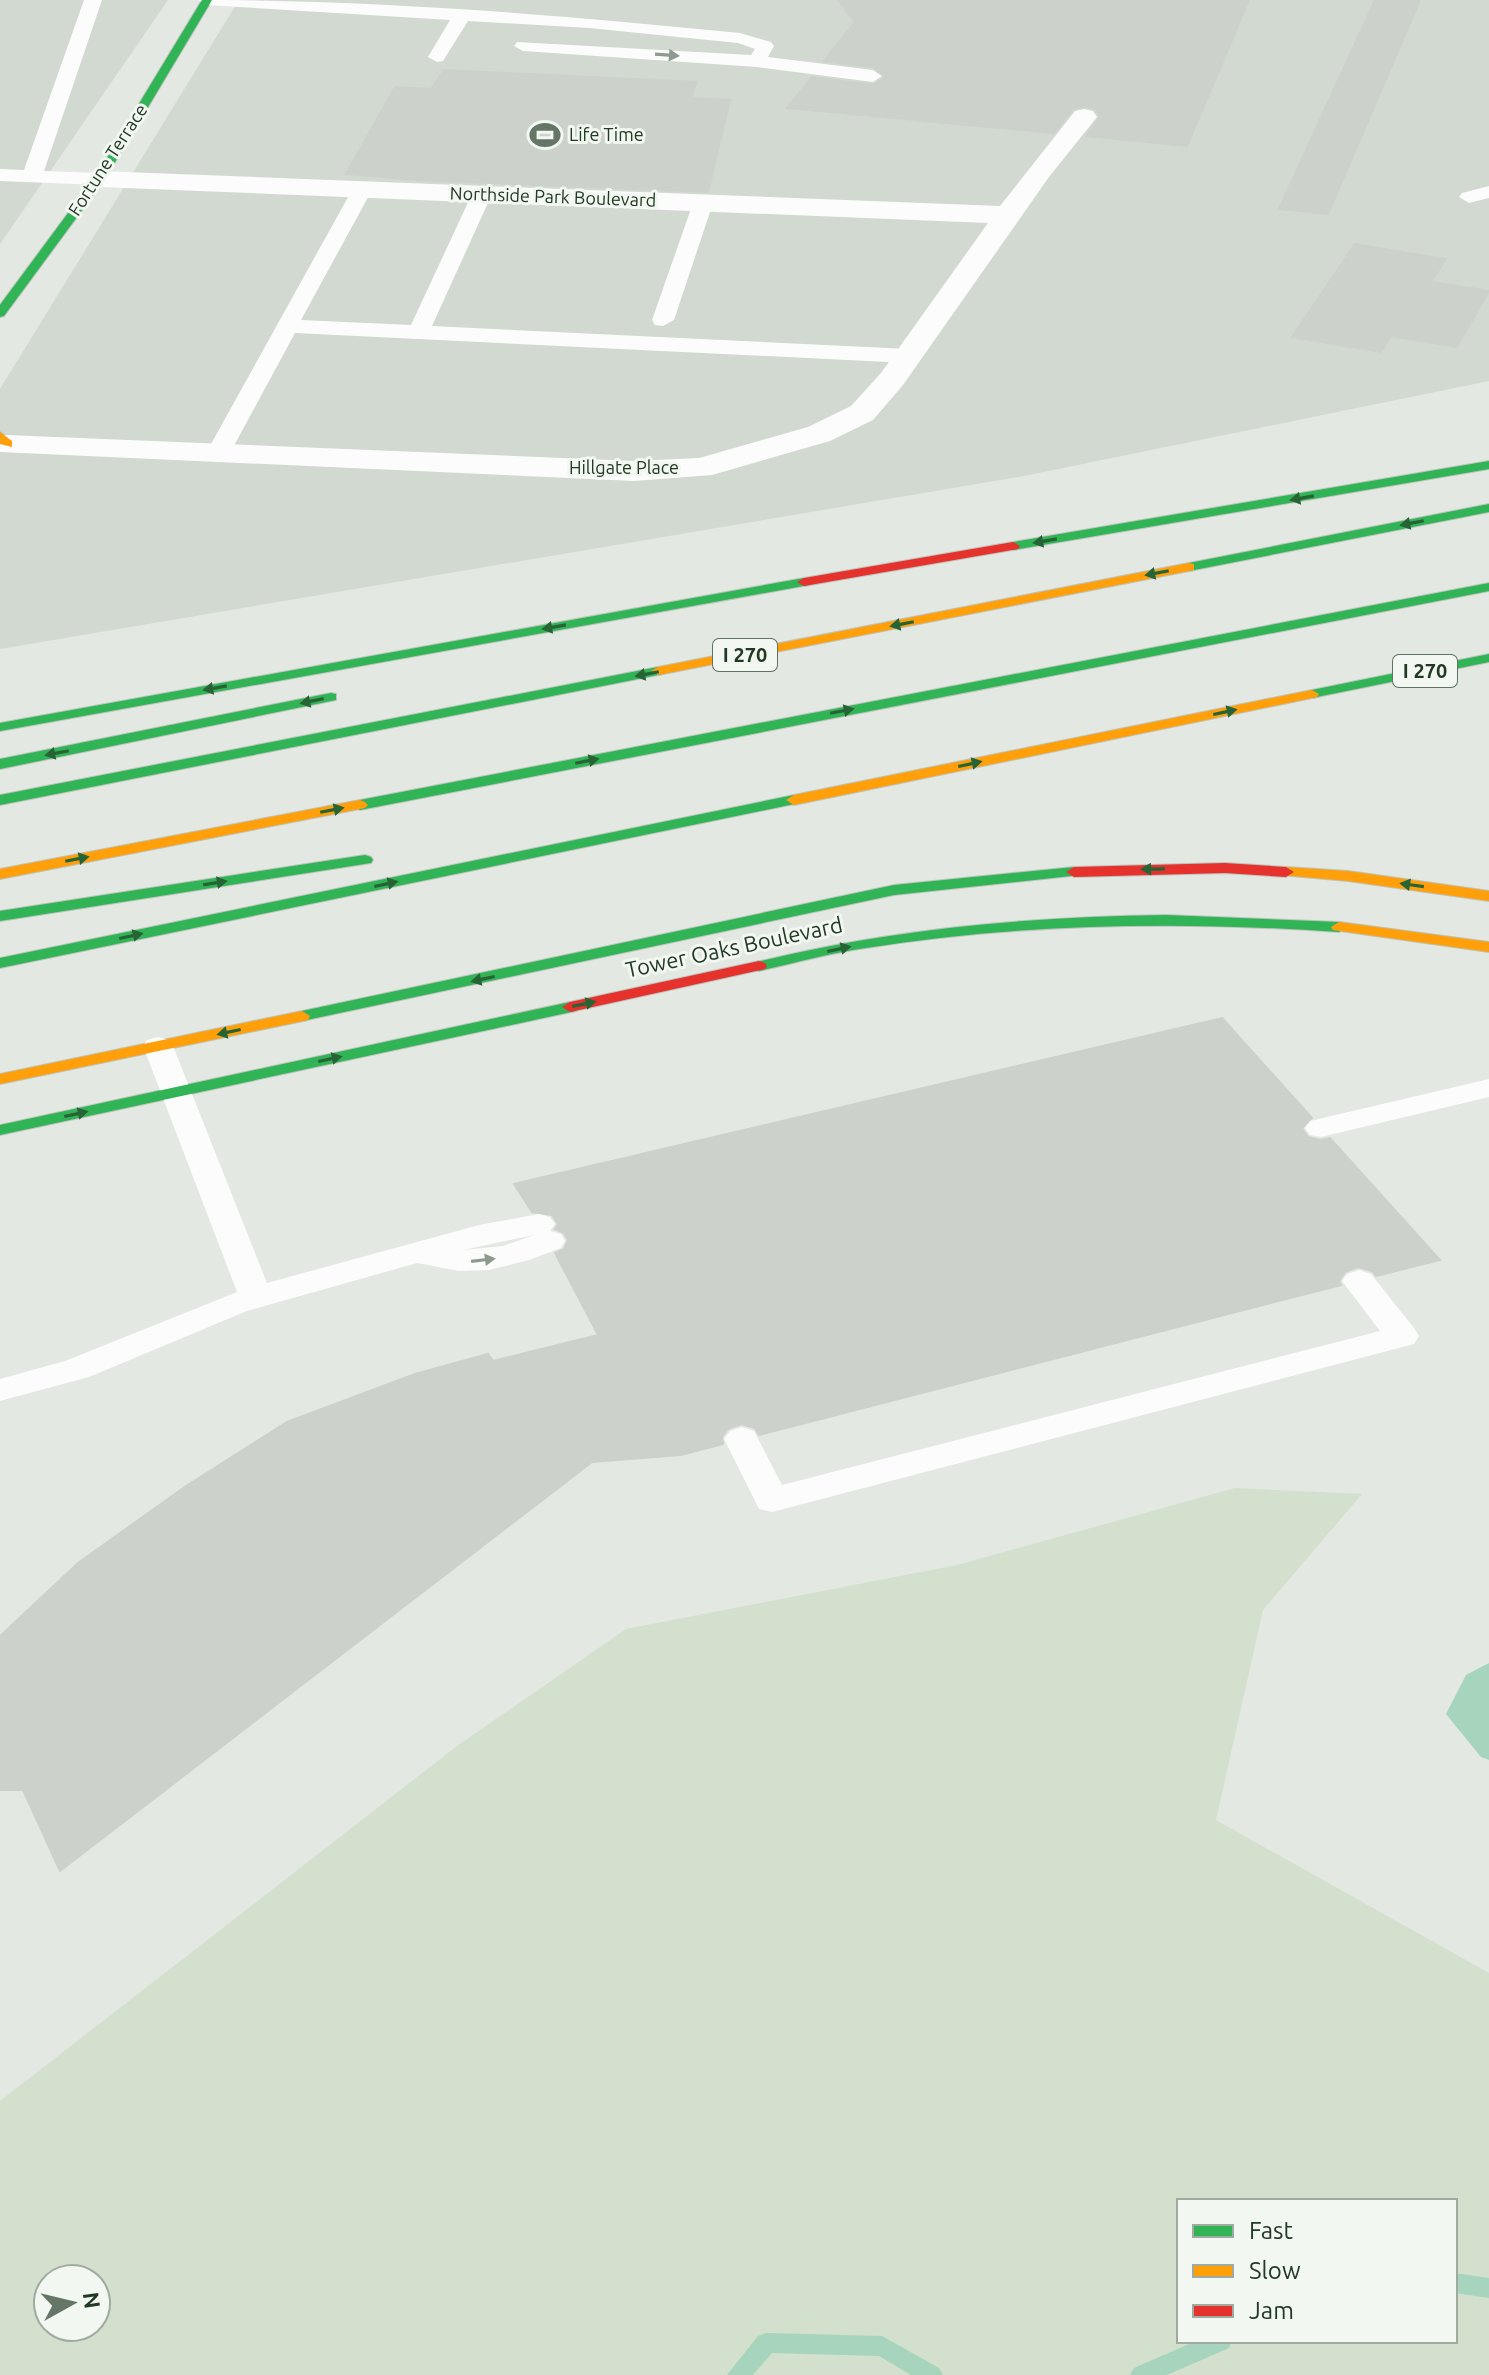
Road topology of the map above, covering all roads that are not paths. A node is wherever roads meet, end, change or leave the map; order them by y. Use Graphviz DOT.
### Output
graph roads {
  1 [pos="93,0"];
  2 [pos="207,0"];
  3 [pos="463,14"];
  4 [pos="603,25"];
  5 [pos="523,46"];
  6 [pos="589,50"];
  7 [pos="437,57"];
  8 [pos="757,61"];
  9 [pos="873,76"];
  10 [pos="1084,117"];
  11 [pos="0,175"];
  12 [pos="32,176"];
  13 [pos="99,179"];
  14 [pos="362,190"];
  15 [pos="482,194"];
  16 [pos="703,203"];
  17 [pos="1008,215"];
  18 [pos="0,313"];
  19 [pos="663,320"];
  20 [pos="287,326"];
  21 [pos="418,333"];
  22 [pos="908,356"];
  23 [pos="2,442"];
  24 [pos="218,453"];
  25 [pos="1489,465"];
  26 [pos="1489,508"];
  27 [pos="851,574"];
  28 [pos="1489,587"];
  29 [pos="609,636"];
  30 [pos="1489,658"];
  31 [pos="347,693"];
  32 [pos="0,727"];
  33 [pos="0,764"];
  34 [pos="925,773"];
  35 [pos="0,800"];
  36 [pos="548,831"];
  37 [pos="376,858"];
  38 [pos="0,874"];
  39 [pos="1489,896"];
  40 [pos="0,916"];
  41 [pos="1489,947"];
  42 [pos="0,963"];
  43 [pos="158,1046"];
  44 [pos="0,1079"];
  45 [pos="1489,1088"];
  46 [pos="176,1092"];
  47 [pos="0,1130"];
  48 [pos="1329,1136"];
  49 [pos="544,1232"];
  50 [pos="1359,1281"];
  51 [pos="256,1298"];
  52 [pos="0,1390"];
  53 [pos="742,1439"];
  1 -- 12 [label="lane"];
  2 -- 3 [label="lane"];
  2 -- 13 [label="main road, Fortune Terrace"];
  3 -- 4 [label="lane"];
  3 -- 7 [label="lane"];
  4 -- 6 [label="lane"];
  4 -- 8 [label="lane"];
  5 -- 6 [label="lane"];
  6 -- 8 [label="lane, one-way"];
  8 -- 9 [label="lane"];
  10 -- 17 [label="street, Hillgate Place"];
  11 -- 12 [label="lane"];
  12 -- 13 [label="lane"];
  13 -- 14 [label="street, Northside Park Boulevard"];
  13 -- 18 [label="main road, Fortune Terrace"];
  14 -- 15 [label="street, Northside Park Boulevard"];
  14 -- 20 [label="lane"];
  15 -- 16 [label="street, Northside Park Boulevard"];
  15 -- 21 [label="lane"];
  16 -- 17 [label="street, Northside Park Boulevard"];
  16 -- 19 [label="lane"];
  17 -- 22 [label="street, Hillgate Place"];
  20 -- 21 [label="lane"];
  20 -- 24 [label="lane"];
  21 -- 22 [label="lane"];
  22 -- 24 [label="street, Hillgate Place"];
  23 -- 24 [label="street, Hillgate Place"];
  25 -- 27 [label="main road, one-way"];
  26 -- 35 [label="main road, I 270, one-way"];
  27 -- 29 [label="main road"];
  27 -- 32 [label="main road, one-way"];
  38 -- 28 [label="main road, one-way"];
  34 -- 30 [label="main road, I 270, one-way"];
  31 -- 33 [label="main road, one-way"];
  34 -- 36 [label="main road"];
  42 -- 34 [label="main road, I 270, one-way"];
  40 -- 37 [label="main road, one-way"];
  39 -- 43 [label="main road, Tower Oaks Boulevard, one-way"];
  46 -- 41 [label="main road, Tower Oaks Boulevard, one-way"];
  43 -- 44 [label="main road, Tower Oaks Boulevard"];
  43 -- 46 [label="lane"];
  45 -- 48 [label="lane"];
  47 -- 46 [label="main road, Tower Oaks Boulevard, one-way"];
  46 -- 51 [label="lane"];
  49 -- 51 [label="lane"];
  50 -- 53 [label="lane"];
  51 -- 52 [label="lane"];
}
